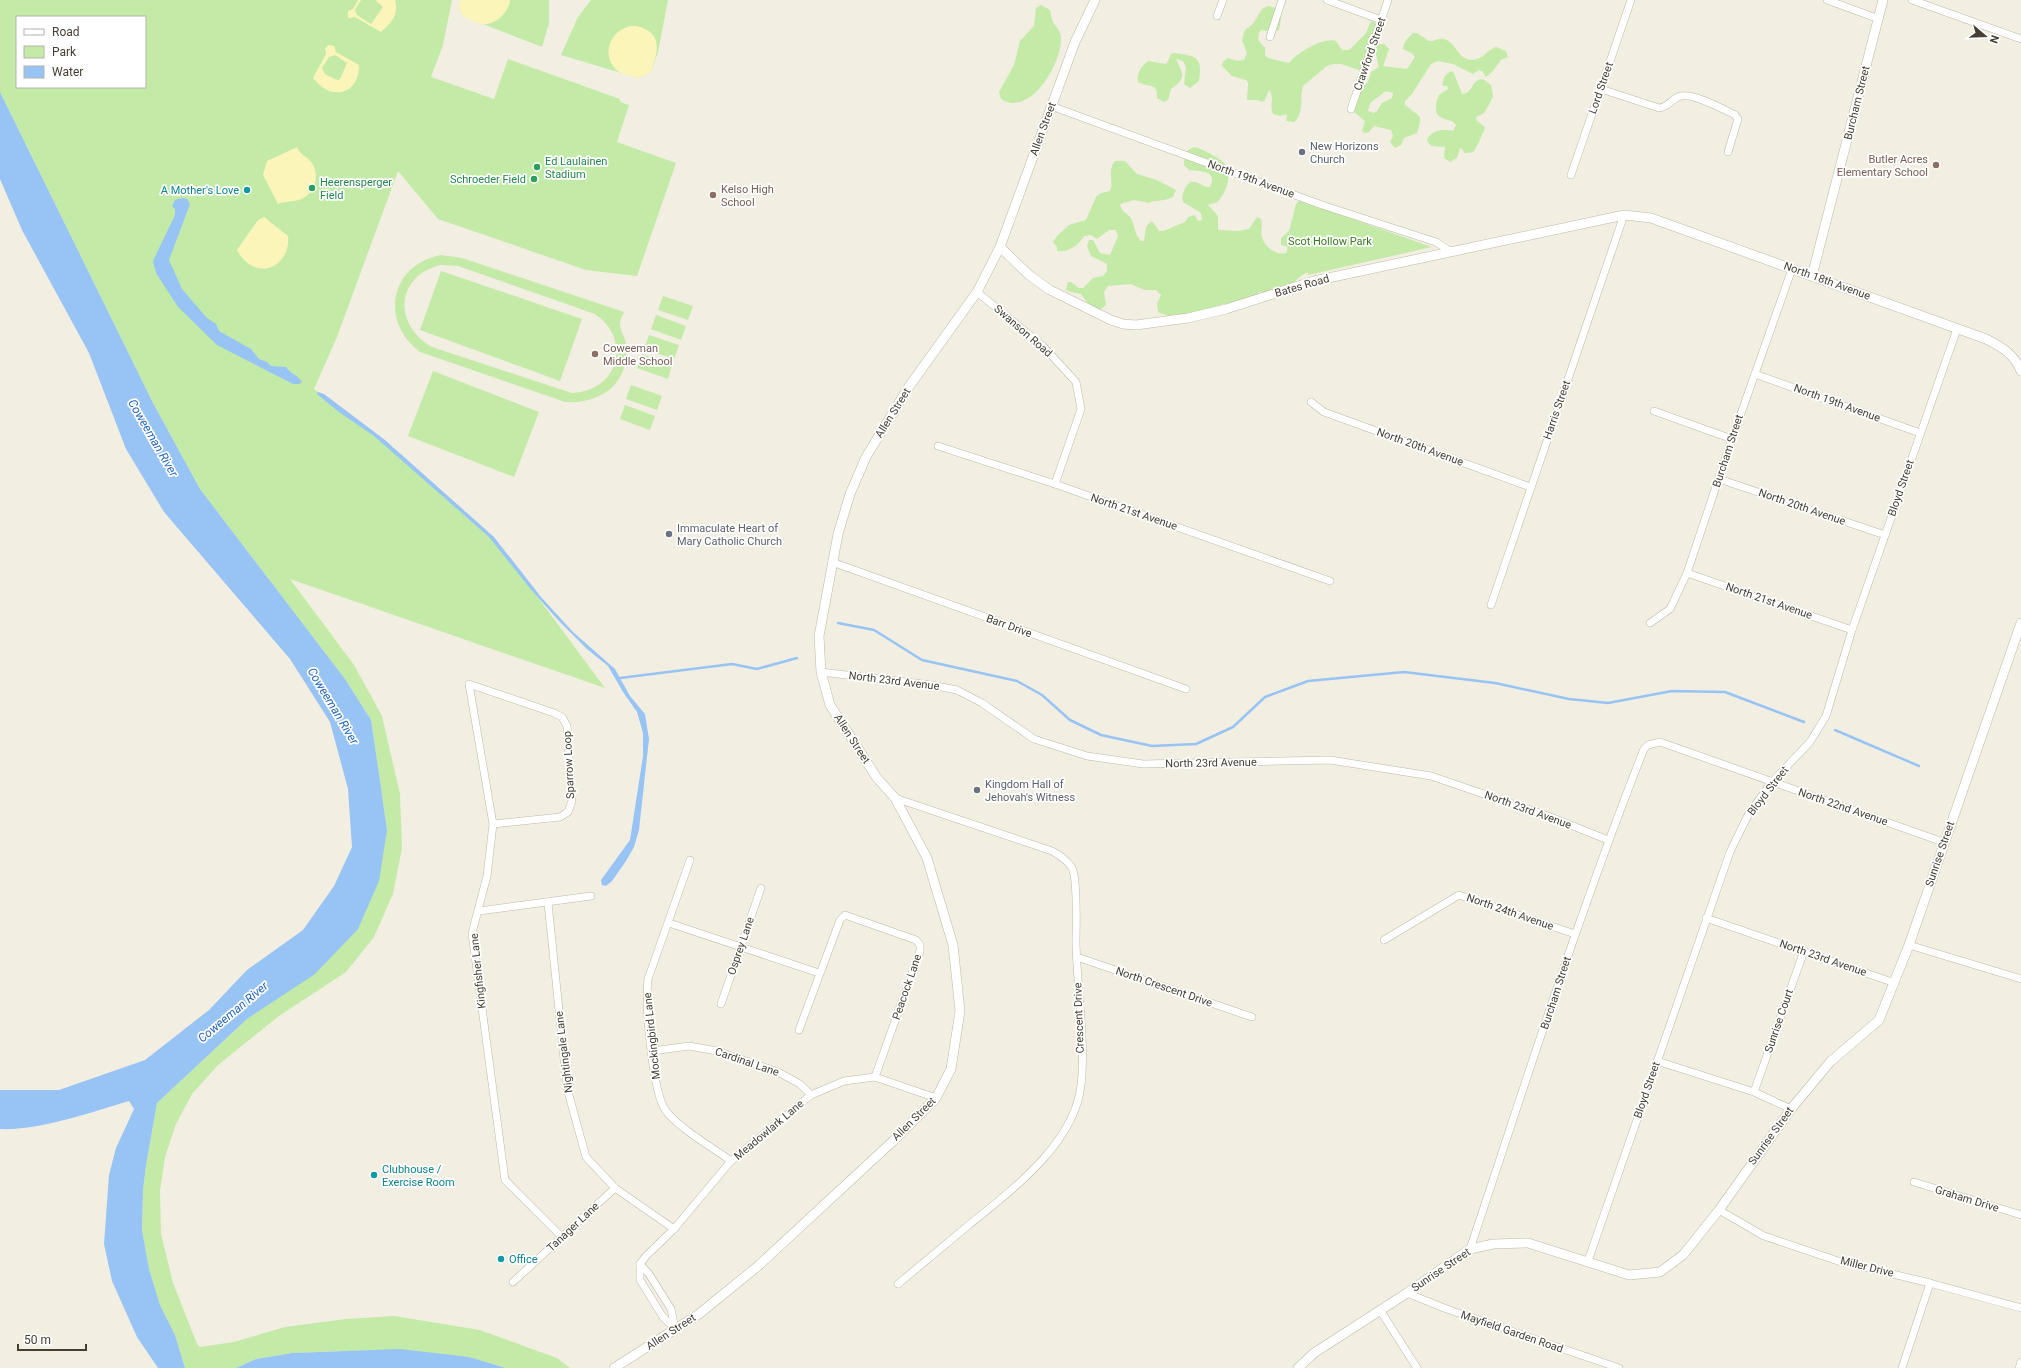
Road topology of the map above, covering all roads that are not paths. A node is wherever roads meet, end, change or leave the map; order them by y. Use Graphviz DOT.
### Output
graph roads {
  1 [pos="1096,0"];
  2 [pos="1222,0"];
  3 [pos="1282,0"];
  4 [pos="1327,0"];
  5 [pos="1388,0"];
  6 [pos="1632,0"];
  7 [pos="1827,0"];
  8 [pos="1883,0"];
  9 [pos="1912,0"];
  10 [pos="1217,16"];
  11 [pos="1879,19"];
  12 [pos="1381,20"];
  13 [pos="1270,37"];
  14 [pos="2021,39"];
  15 [pos="1601,89"];
  16 [pos="1051,106"];
  17 [pos="1351,109"];
  18 [pos="1728,152"];
  19 [pos="1571,175"];
  20 [pos="1624,215"];
  21 [pos="1000,247"];
  22 [pos="1450,251"];
  23 [pos="1792,269"];
  24 [pos="1812,276"];
  25 [pos="977,292"];
  26 [pos="1957,329"];
  27 [pos="2020,369"];
  28 [pos="1755,374"];
  29 [pos="1311,402"];
  30 [pos="1654,411"];
  31 [pos="1920,433"];
  32 [pos="1732,439"];
  33 [pos="938,446"];
  34 [pos="1719,479"];
  35 [pos="1055,484"];
  36 [pos="1530,487"];
  37 [pos="1885,535"];
  38 [pos="832,562"];
  39 [pos="1687,573"];
  40 [pos="1330,582"];
  41 [pos="1491,605"];
  42 [pos="1650,623"];
  43 [pos="2021,623"];
  44 [pos="1852,630"];
  45 [pos="821,672"];
  46 [pos="469,684"];
  47 [pos="1186,689"];
  48 [pos="1652,742"];
  49 [pos="1772,782"];
  50 [pos="895,798"];
  51 [pos="493,824"];
  52 [pos="1608,840"];
  53 [pos="1944,842"];
  54 [pos="690,860"];
  55 [pos="761,888"];
  56 [pos="591,896"];
  57 [pos="548,902"];
  58 [pos="478,911"];
  59 [pos="1706,918"];
  60 [pos="669,923"];
  61 [pos="1575,934"];
  62 [pos="1384,940"];
  63 [pos="1908,945"];
  64 [pos="740,946"];
  65 [pos="1804,951"];
  66 [pos="1076,957"];
  67 [pos="819,973"];
  68 [pos="2021,979"];
  69 [pos="1895,983"];
  70 [pos="721,1004"];
  71 [pos="1252,1017"];
  72 [pos="799,1030"];
  73 [pos="652,1051"];
  74 [pos="1657,1062"];
  75 [pos="875,1077"];
  76 [pos="1754,1092"];
  77 [pos="811,1095"];
  78 [pos="936,1098"];
  79 [pos="1791,1109"];
  80 [pos="731,1161"];
  81 [pos="1914,1182"];
  82 [pos="614,1188"];
  83 [pos="1719,1210"];
  84 [pos="2021,1215"];
  85 [pos="674,1229"];
  86 [pos="562,1237"];
  87 [pos="1470,1249"];
  88 [pos="1588,1261"];
  89 [pos="640,1264"];
  90 [pos="513,1282"];
  91 [pos="1930,1283"];
  92 [pos="898,1284"];
  93 [pos="1407,1293"];
  94 [pos="2021,1308"];
  95 [pos="1380,1310"];
  96 [pos="676,1329"];
  97 [pos="2021,1362"];
  98 [pos="614,1368"];
  99 [pos="1298,1368"];
  100 [pos="1417,1368"];
  101 [pos="1619,1368"];
  102 [pos="1902,1368"];
  103 [pos="2019,1368"];
  1 -- 16 [label="street, Allen Street"];
  2 -- 10 [label="street"];
  3 -- 13 [label="street"];
  4 -- 12 [label="street"];
  5 -- 12 [label="street, Crawford Street"];
  6 -- 15 [label="street, Lord Street"];
  7 -- 11 [label="street"];
  8 -- 11 [label="street, Burcham Street"];
  9 -- 14 [label="street"];
  11 -- 24 [label="street, Burcham Street"];
  12 -- 17 [label="street, Crawford Street"];
  15 -- 18 [label="street"];
  15 -- 19 [label="street, Lord Street"];
  16 -- 21 [label="street, Allen Street"];
  16 -- 22 [label="street, North 19th Avenue"];
  20 -- 22 [label="street, Bates Road"];
  20 -- 23 [label="street, North 18th Avenue"];
  20 -- 36 [label="street, Harris Street"];
  21 -- 22 [label="street, Bates Road"];
  21 -- 25 [label="street, Allen Street"];
  23 -- 24 [label="street, North 18th Avenue"];
  23 -- 28 [label="street, Burcham Street"];
  24 -- 26 [label="street, North 18th Avenue"];
  25 -- 35 [label="street, Swanson Road"];
  25 -- 38 [label="street, Allen Street"];
  26 -- 27 [label="street, North 18th Avenue"];
  26 -- 31 [label="street, Bloyd Street"];
  28 -- 31 [label="street, North 19th Avenue"];
  28 -- 32 [label="street, Burcham Street"];
  29 -- 36 [label="street, North 20th Avenue"];
  30 -- 32 [label="street"];
  31 -- 37 [label="street, Bloyd Street"];
  32 -- 34 [label="street, Burcham Street"];
  33 -- 35 [label="street, North 21st Avenue"];
  34 -- 37 [label="street, North 20th Avenue"];
  34 -- 39 [label="street, Burcham Street"];
  35 -- 40 [label="street, North 21st Avenue"];
  36 -- 41 [label="street, Harris Street"];
  37 -- 44 [label="street, Bloyd Street"];
  38 -- 45 [label="street, Allen Street"];
  38 -- 47 [label="street, Barr Drive"];
  39 -- 42 [label="street, Burcham Street"];
  39 -- 44 [label="street, North 21st Avenue"];
  43 -- 53 [label="street, Sunrise Street"];
  44 -- 49 [label="street, Bloyd Street"];
  45 -- 50 [label="street, Allen Street"];
  45 -- 52 [label="street, North 23rd Avenue"];
  46 -- 51 [label="street, Kingfisher Lane"];
  46 -- 51 [label="street, Sparrow Loop"];
  48 -- 49 [label="street, North 22nd Avenue"];
  48 -- 52 [label="street, Burcham Street"];
  49 -- 53 [label="street, North 22nd Avenue"];
  49 -- 59 [label="street, Bloyd Street"];
  50 -- 66 [label="street, Crescent Drive"];
  50 -- 78 [label="street, Allen Street"];
  51 -- 58 [label="street, Kingfisher Lane"];
  52 -- 61 [label="street, Burcham Street"];
  53 -- 63 [label="street, Sunrise Street"];
  54 -- 60 [label="street, Mockingbird Lane"];
  55 -- 64 [label="street, Osprey Lane"];
  56 -- 57 [label="street"];
  57 -- 58 [label="street"];
  57 -- 82 [label="street, Nightingale Lane"];
  58 -- 86 [label="street, Kingfisher Lane"];
  59 -- 65 [label="street, North 23rd Avenue"];
  59 -- 74 [label="street, Bloyd Street"];
  60 -- 64 [label="street"];
  60 -- 73 [label="street, Mockingbird Lane"];
  61 -- 62 [label="street, North 24th Avenue"];
  61 -- 87 [label="street, Burcham Street"];
  63 -- 68 [label="street"];
  63 -- 69 [label="street, Sunrise Street"];
  64 -- 67 [label="street"];
  64 -- 70 [label="street, Osprey Lane"];
  65 -- 69 [label="street, North 23rd Avenue"];
  65 -- 76 [label="street, Sunrise Court"];
  66 -- 71 [label="street, North Crescent Drive"];
  66 -- 92 [label="street, Crescent Drive"];
  67 -- 72 [label="street, Peacock Lane"];
  67 -- 75 [label="street, Peacock Lane"];
  69 -- 79 [label="street, Sunrise Street"];
  73 -- 77 [label="street, Cardinal Lane"];
  73 -- 80 [label="street, Mockingbird Lane"];
  74 -- 76 [label="street"];
  74 -- 88 [label="street, Bloyd Street"];
  75 -- 77 [label="street, Meadowlark Lane"];
  75 -- 78 [label="street, Meadowlark Lane"];
  76 -- 79 [label="street"];
  77 -- 80 [label="street, Meadowlark Lane"];
  78 -- 96 [label="street, Allen Street"];
  79 -- 83 [label="street, Sunrise Street"];
  80 -- 85 [label="street, Meadowlark Lane"];
  81 -- 84 [label="street, Graham Drive"];
  82 -- 85 [label="street, Nightingale Lane"];
  82 -- 86 [label="street, Tanager Lane"];
  83 -- 88 [label="street, Sunrise Street"];
  83 -- 91 [label="street, Miller Drive"];
  85 -- 89 [label="street, Meadowlark Lane"];
  86 -- 90 [label="street, Tanager Lane"];
  87 -- 88 [label="street, Sunrise Street"];
  87 -- 93 [label="street, Sunrise Street"];
  89 -- 96 [label="street"];
  89 -- 96 [label="street"];
  91 -- 94 [label="street, Miller Drive"];
  91 -- 102 [label="street"];
  93 -- 95 [label="street, Sunrise Street"];
  93 -- 101 [label="street, Mayfield Garden Road"];
  95 -- 99 [label="street, Sunrise Street"];
  95 -- 100 [label="street"];
  96 -- 98 [label="street, Allen Street"];
  97 -- 103 [label="street"];
}
